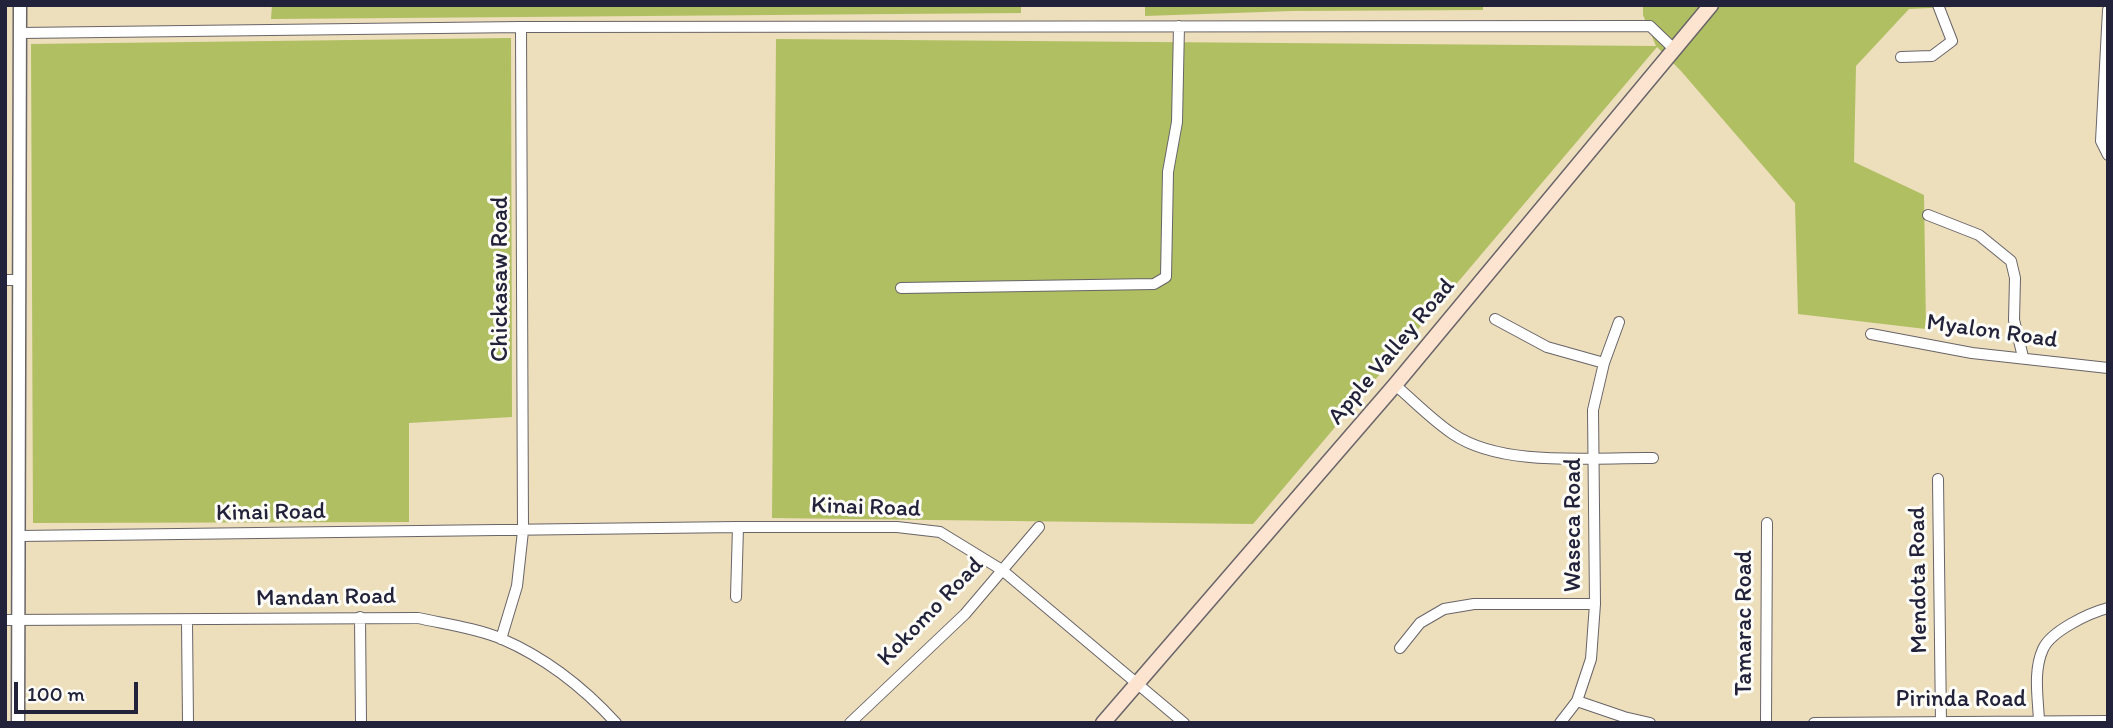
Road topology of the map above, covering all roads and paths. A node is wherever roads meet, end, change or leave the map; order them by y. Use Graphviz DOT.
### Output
graph roads {
  1 [pos="20,5"];
  2 [pos="1711,5"];
  3 [pos="1938,5"];
  4 [pos="2108,10"];
  5 [pos="1179,26"];
  6 [pos="521,27"];
  7 [pos="20,33"];
  8 [pos="1674,49"];
  9 [pos="1901,57"];
  10 [pos="2108,155"];
  11 [pos="1928,215"];
  12 [pos="12,280"];
  13 [pos="901,288"];
  14 [pos="1495,319"];
  15 [pos="1619,322"];
  16 [pos="1871,334"];
  17 [pos="2023,357"];
  18 [pos="1604,363"];
  19 [pos="2108,368"];
  20 [pos="1395,385"];
  21 [pos="1595,457"];
  22 [pos="1653,458"];
  23 [pos="1938,479"];
  24 [pos="1767,523"];
  25 [pos="738,527"];
  26 [pos="1039,527"];
  27 [pos="523,531"];
  28 [pos="19,536"];
  29 [pos="1002,570"];
  30 [pos="736,597"];
  31 [pos="1595,604"];
  32 [pos="2108,608"];
  33 [pos="360,617"];
  34 [pos="12,620"];
  35 [pos="187,621"];
  36 [pos="501,639"];
  37 [pos="1399,648"];
  38 [pos="1137,685"];
  39 [pos="1577,701"];
  40 [pos="2039,721"];
  41 [pos="2108,721"];
  42 [pos="1941,722"];
  43 [pos="18,723"];
  44 [pos="188,723"];
  45 [pos="360,723"];
  46 [pos="616,723"];
  47 [pos="850,723"];
  48 [pos="1103,723"];
  49 [pos="1184,723"];
  50 [pos="1559,723"];
  51 [pos="1650,723"];
  52 [pos="1766,723"];
  53 [pos="1814,723"];
  1 -- 7 [label="street"];
  2 -- 8 [label="main road, Apple Valley Road"];
  3 -- 9 [label="street"];
  4 -- 10 [label="street"];
  5 -- 6 [label="street"];
  5 -- 8 [label="street"];
  5 -- 13 [label="street"];
  6 -- 7 [label="street"];
  6 -- 27 [label="street, Chickasaw Road"];
  7 -- 12 [label="street"];
  8 -- 20 [label="main road, Apple Valley Road"];
  11 -- 17 [label="street"];
  12 -- 28 [label="street"];
  14 -- 18 [label="street"];
  15 -- 18 [label="street, Waseca Road"];
  16 -- 17 [label="street, Myalon Road"];
  17 -- 19 [label="street, Myalon Road"];
  18 -- 21 [label="street, Waseca Road"];
  20 -- 21 [label="street"];
  20 -- 38 [label="main road, Apple Valley Road"];
  21 -- 22 [label="street"];
  21 -- 31 [label="street, Waseca Road"];
  23 -- 42 [label="street, Mendota Road"];
  24 -- 52 [label="street, Tamarac Road"];
  25 -- 27 [label="street, Kinai Road"];
  25 -- 29 [label="street, Kinai Road"];
  25 -- 30 [label="street"];
  26 -- 29 [label="street, Kokomo Road"];
  27 -- 28 [label="street, Kinai Road"];
  27 -- 36 [label="street"];
  28 -- 34 [label="street"];
  29 -- 38 [label="street, Kinai Road"];
  29 -- 47 [label="street, Kokomo Road"];
  31 -- 37 [label="street"];
  31 -- 39 [label="street, Waseca Road"];
  32 -- 40 [label="street"];
  33 -- 35 [label="street, Mandan Road"];
  33 -- 36 [label="street, Mandan Road"];
  33 -- 45 [label="street"];
  34 -- 35 [label="street, Mandan Road"];
  34 -- 43 [label="street"];
  35 -- 44 [label="street"];
  36 -- 46 [label="street, Mandan Road"];
  38 -- 48 [label="main road, Apple Valley Road"];
  38 -- 49 [label="street, Kinai Road"];
  39 -- 50 [label="street, Waseca Road"];
  39 -- 51 [label="street"];
  40 -- 41 [label="street, Pirinda Road"];
  40 -- 42 [label="street, Pirinda Road"];
  42 -- 53 [label="street, Pirinda Road"];
}
